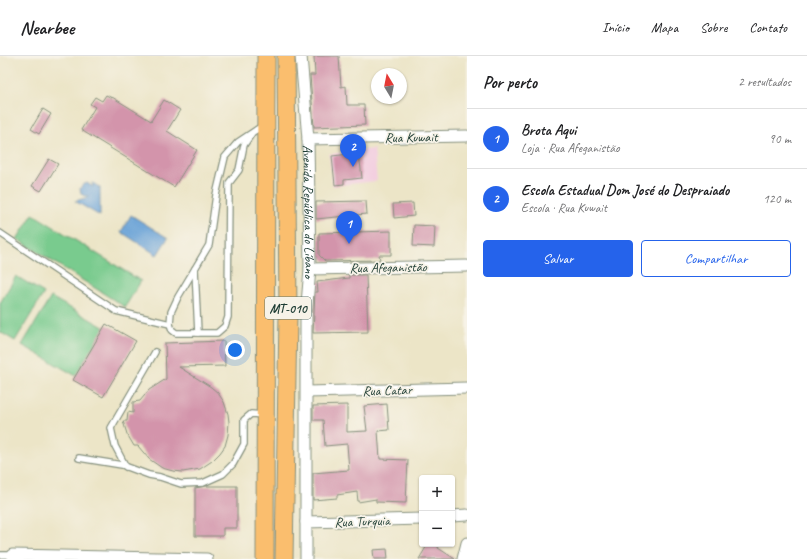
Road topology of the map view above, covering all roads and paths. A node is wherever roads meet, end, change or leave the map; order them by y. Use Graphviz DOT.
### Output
graph roads {
  1 [pos="266,56"];
  2 [pos="286,56"];
  3 [pos="301,56"];
  4 [pos="266,123"];
  5 [pos="252,133"];
  6 [pos="467,136"];
  7 [pos="308,139"];
  8 [pos="0,233"];
  9 [pos="467,266"];
  10 [pos="310,268"];
  11 [pos="195,269"];
  12 [pos="306,315"];
  13 [pos="288,316"];
  14 [pos="170,324"];
  15 [pos="198,333"];
  16 [pos="155,352"];
  17 [pos="467,388"];
  18 [pos="307,392"];
  19 [pos="266,416"];
  20 [pos="79,458"];
  21 [pos="126,467"];
  22 [pos="467,515"];
  23 [pos="455,516"];
  24 [pos="419,519"];
  25 [pos="306,522"];
  26 [pos="467,543"];
  27 [pos="0,555"];
  28 [pos="12,555"];
  29 [pos="207,559"];
  30 [pos="265,559"];
  31 [pos="284,559"];
  32 [pos="306,559"];
  33 [pos="463,559"];
  1 -- 4 [label="main road, MT-010"];
  2 -- 13 [label="main road, Avenida República do Líbano / MT-010"];
  3 -- 7 [label="street, Avenida República do Líbano"];
  4 -- 5 [label="lane"];
  4 -- 19 [label="main road, MT-010"];
  5 -- 11 [label="lane"];
  5 -- 15 [label="lane"];
  6 -- 7 [label="street, Rua Kuwait"];
  7 -- 10 [label="street, Avenida República do Líbano"];
  8 -- 14 [label="lane"];
  9 -- 10 [label="street, Rua Afeganistão"];
  10 -- 12 [label="street, Avenida República do Líbano"];
  11 -- 14 [label="lane"];
  11 -- 15 [label="lane"];
  12 -- 13 [label="street"];
  12 -- 18 [label="street, Avenida República do Líbano"];
  13 -- 31 [label="main road, Avenida República do Líbano / MT-010"];
  14 -- 15 [label="lane"];
  16 -- 21 [label="lane"];
  17 -- 18 [label="street, Rua Catar"];
  18 -- 25 [label="street, Avenida República do Líbano"];
  19 -- 21 [label="lane"];
  19 -- 30 [label="main road, MT-010"];
  20 -- 21 [label="lane"];
  22 -- 23 [label="street"];
  24 -- 25 [label="street, Rua Turquia"];
  25 -- 32 [label="street, Avenida República do Líbano"];
  26 -- 33 [label="street"];
  27 -- 28 [label="lane"];
  28 -- 29 [label="street"];
}
